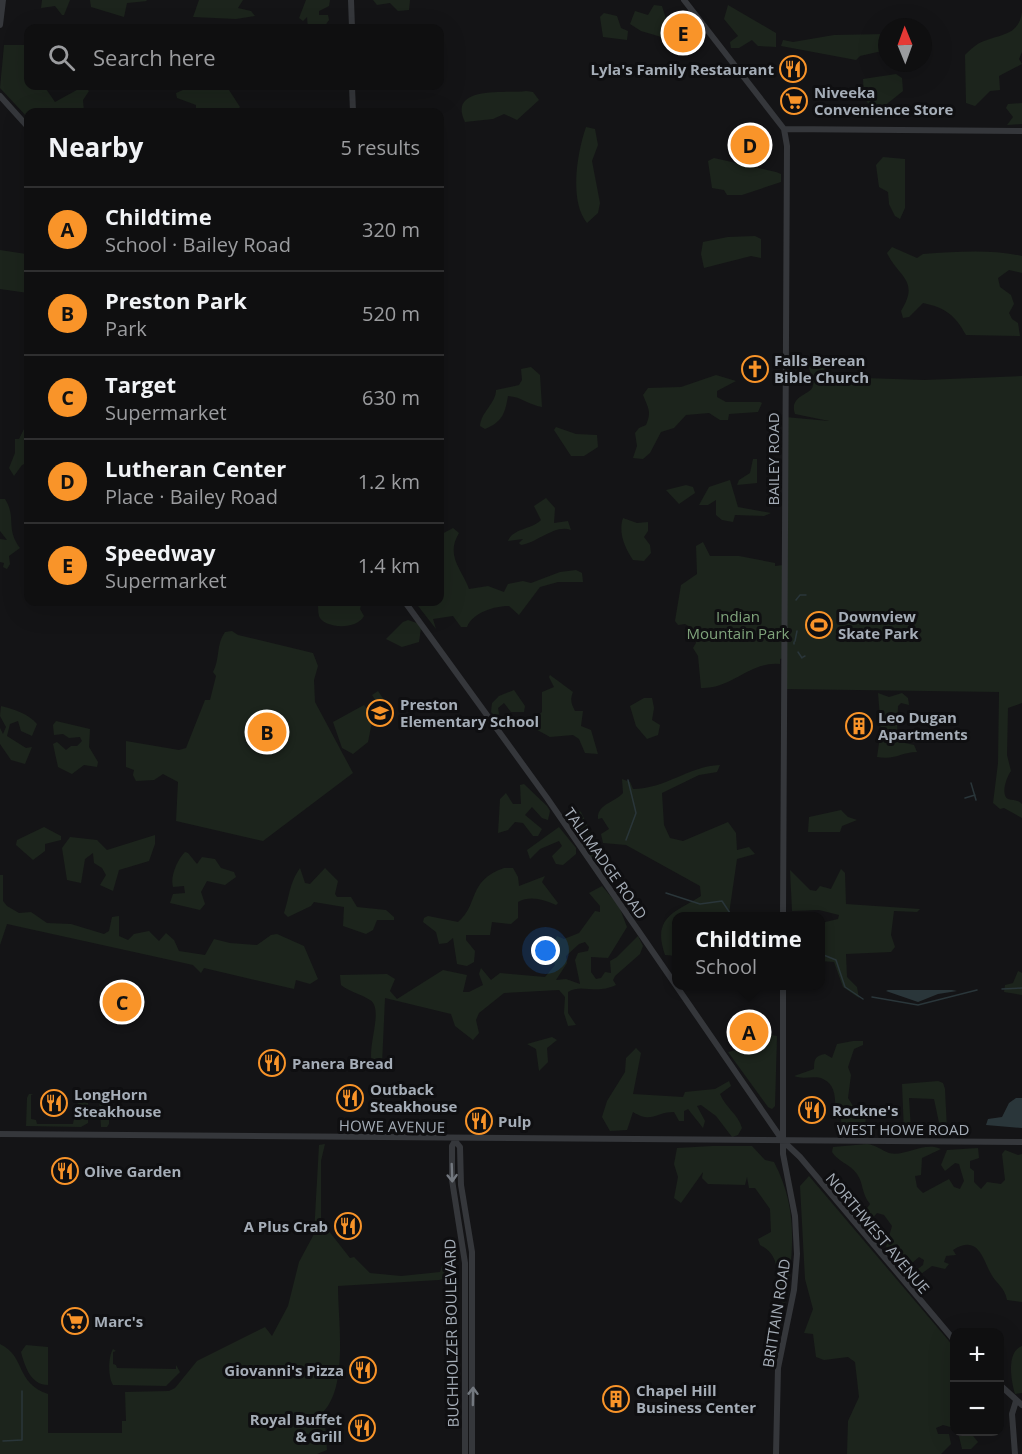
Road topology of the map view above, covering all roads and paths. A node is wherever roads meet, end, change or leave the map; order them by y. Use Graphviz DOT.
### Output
graph roads {
  1 [pos="3,0"];
  2 [pos="351,0"];
  3 [pos="684,0"];
  4 [pos="352,24"];
  5 [pos="0,25"];
  6 [pos="352,90"];
  7 [pos="0,96"];
  8 [pos="352,108"];
  9 [pos="24,123"];
  10 [pos="783,129"];
  11 [pos="1022,131"];
  12 [pos="408,606"];
  13 [pos="783,912"];
  14 [pos="672,980"];
  15 [pos="679,990"];
  16 [pos="783,990"];
  17 [pos="0,1134"];
  18 [pos="456,1141"];
  19 [pos="783,1141"];
  20 [pos="1022,1142"];
  21 [pos="950,1335"];
  22 [pos="1004,1390"];
  23 [pos="1016,1401"];
  24 [pos="1022,1406"];
  25 [pos="465,1454"];
  26 [pos="472,1454"];
  27 [pos="776,1454"];
  28 [pos="1015,1454"];
  1 -- 5 [label="street"];
  2 -- 4 [label="street"];
  3 -- 10 [label="street, BAILEY ROAD"];
  6 -- 8 [label="street"];
  7 -- 9 [label="street"];
  10 -- 11 [label="street"];
  10 -- 13 [label="street, BAILEY ROAD"];
  12 -- 14 [label="street, TALLMADGE ROAD"];
  15 -- 19 [label="street, TALLMADGE ROAD"];
  16 -- 19 [label="street"];
  17 -- 18 [label="street, HOWE AVENUE"];
  18 -- 19 [label="street, HOWE AVENUE"];
  18 -- 25 [label="street, BUCHHOLZER BOULEVARD, one-way"];
  26 -- 18 [label="street, BUCHHOLZER BOULEVARD, one-way"];
  19 -- 20 [label="street, WEST HOWE ROAD"];
  19 -- 21 [label="street, NORTHWEST AVENUE"];
  19 -- 27 [label="street, BRITTAIN ROAD"];
  22 -- 23 [label="street"];
  23 -- 24 [label="street"];
  23 -- 28 [label="street"];
}
